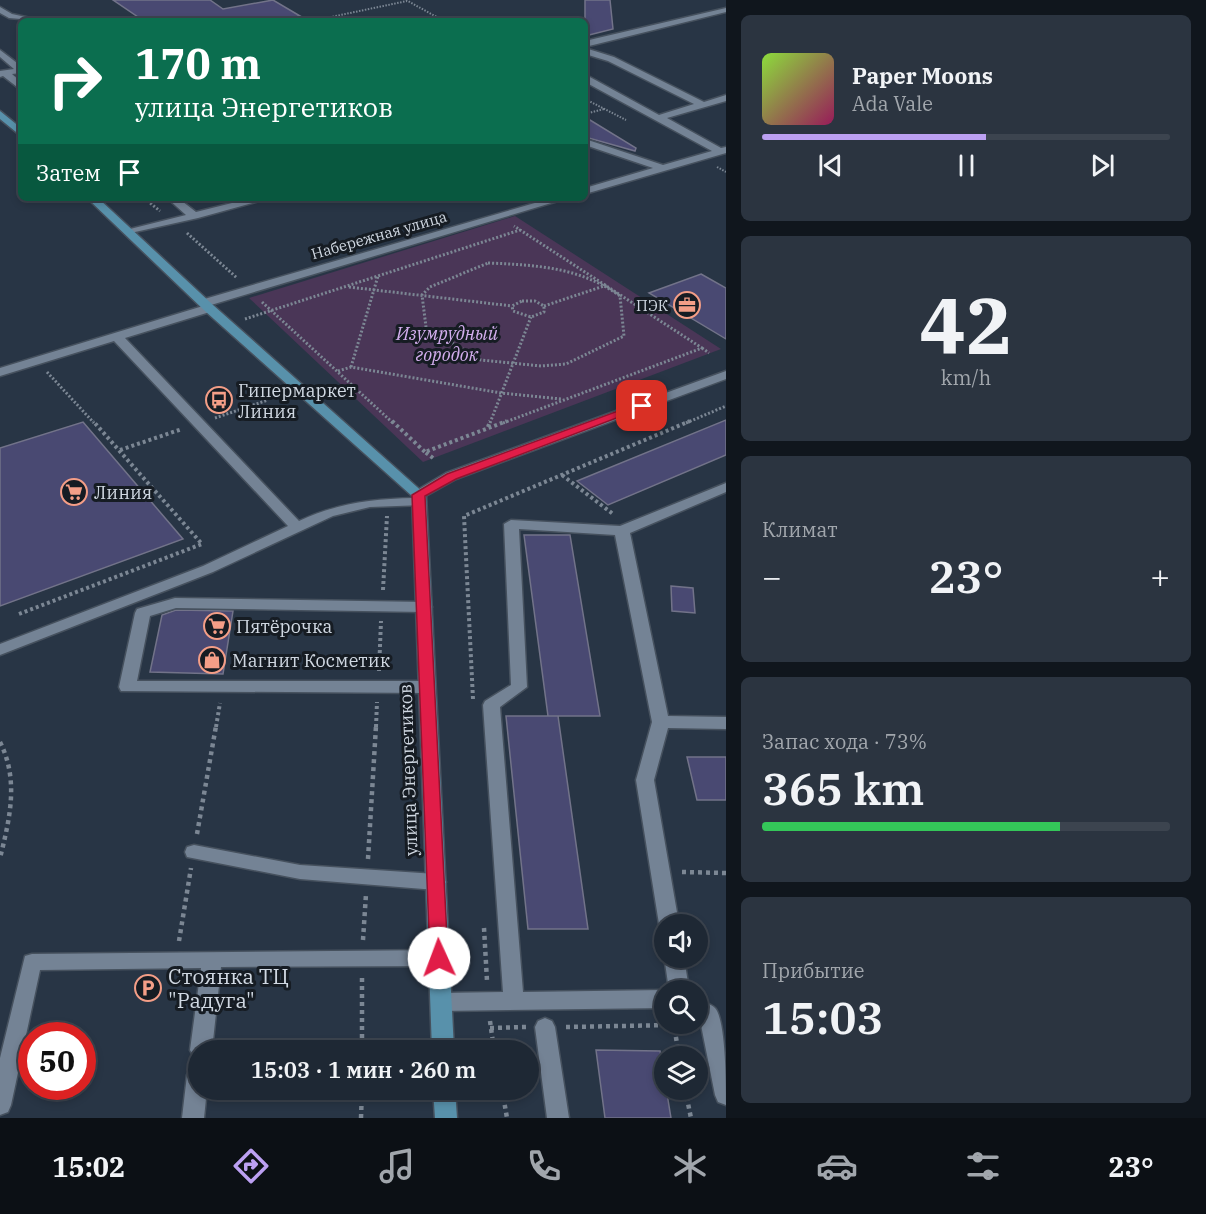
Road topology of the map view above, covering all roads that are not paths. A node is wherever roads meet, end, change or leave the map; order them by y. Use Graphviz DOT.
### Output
graph roads {
  1 [pos="0,9"];
  2 [pos="726,10"];
  3 [pos="21,18"];
  4 [pos="588,43"];
  5 [pos="588,52"];
  6 [pos="0,53"];
  7 [pos="18,68"];
  8 [pos="18,71"];
  9 [pos="2,74"];
  10 [pos="588,80"];
  11 [pos="18,85"];
  12 [pos="726,98"];
  13 [pos="704,105"];
  14 [pos="0,114"];
  15 [pos="658,118"];
  16 [pos="18,130"];
  17 [pos="588,143"];
  18 [pos="724,151"];
  19 [pos="663,168"];
  20 [pos="588,190"];
  21 [pos="95,201"];
  22 [pos="176,201"];
  23 [pos="253,201"];
  24 [pos="552,201"];
  25 [pos="194,216"];
  26 [pos="130,232"];
  27 [pos="207,306"];
  28 [pos="116,336"];
  29 [pos="0,372"];
  30 [pos="726,375"];
  31 [pos="726,487"];
  32 [pos="419,498"];
  33 [pos="297,527"];
  34 [pos="626,529"];
  35 [pos="424,607"];
  36 [pos="0,650"];
  37 [pos="427,687"];
  38 [pos="661,722"];
  39 [pos="726,723"];
  40 [pos="194,852"];
  41 [pos="436,882"];
  42 [pos="667,914"];
  43 [pos="439,958"];
  44 [pos="212,959"];
  45 [pos="654,999"];
  46 [pos="514,1001"];
  47 [pos="441,1002"];
  48 [pos="708,1014"];
  49 [pos="545,1027"];
  50 [pos="202,1040"];
  51 [pos="443,1040"];
  52 [pos="726,1095"];
  53 [pos="195,1100"];
  54 [pos="445,1100"];
  55 [pos="0,1106"];
  56 [pos="193,1118"];
  57 [pos="446,1118"];
  58 [pos="558,1118"];
  1 -- 3 [label="street"];
  2 -- 4 [label="street"];
  5 -- 13 [label="street"];
  6 -- 7 [label="street"];
  8 -- 9 [label="street"];
  9 -- 11 [label="street"];
  10 -- 15 [label="street"];
  12 -- 13 [label="street"];
  13 -- 15 [label="street"];
  14 -- 16 [label="main road"];
  15 -- 18 [label="street"];
  17 -- 19 [label="street"];
  18 -- 19 [label="street"];
  19 -- 20 [label="street"];
  21 -- 26 [label="main road"];
  22 -- 25 [label="street"];
  23 -- 25 [label="street"];
  24 -- 27 [label="street, Набережная улица"];
  25 -- 26 [label="street"];
  26 -- 27 [label="main road"];
  27 -- 28 [label="street, Набережная улица"];
  27 -- 32 [label="main road"];
  28 -- 29 [label="street, Набережная улица"];
  28 -- 33 [label="street"];
  30 -- 32 [label="street"];
  31 -- 34 [label="street"];
  32 -- 33 [label="street"];
  32 -- 35 [label="main road, улица Энергетиков"];
  33 -- 36 [label="street"];
  34 -- 38 [label="street"];
  34 -- 46 [label="street"];
  35 -- 37 [label="main road, улица Энергетиков"];
  35 -- 37 [label="street"];
  37 -- 41 [label="main road, улица Энергетиков"];
  38 -- 39 [label="street"];
  38 -- 42 [label="street"];
  40 -- 41 [label="street"];
  41 -- 43 [label="main road, улица Энергетиков"];
  43 -- 44 [label="street"];
  43 -- 47 [label="main road, улица Энергетиков"];
  44 -- 50 [label="street"];
  44 -- 55 [label="street"];
  45 -- 46 [label="street"];
  46 -- 47 [label="street"];
  47 -- 51 [label="main road, улица Энергетиков"];
  48 -- 52 [label="street"];
  49 -- 58 [label="street"];
  53 -- 56 [label="street"];
  54 -- 57 [label="main road"];
}
